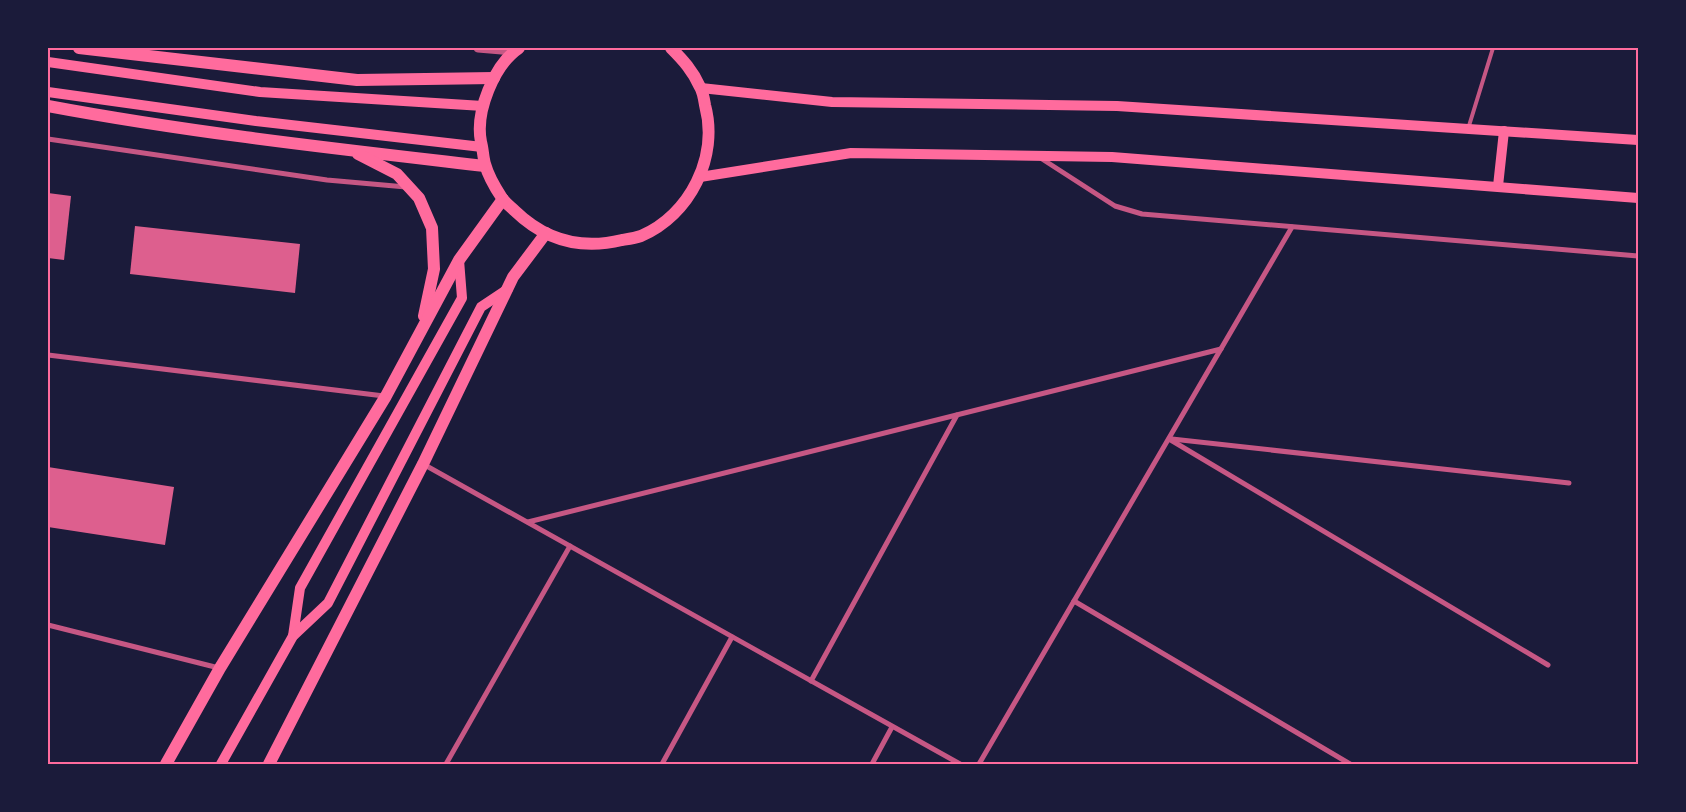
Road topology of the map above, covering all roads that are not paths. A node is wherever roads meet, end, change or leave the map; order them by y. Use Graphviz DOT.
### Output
graph roads {
  1 [pos="78,48"];
  2 [pos="478,48"];
  3 [pos="671,48"];
  4 [pos="1493,48"];
  5 [pos="516,49"];
  6 [pos="48,62"];
  7 [pos="494,78"];
  8 [pos="701,88"];
  9 [pos="48,92"];
  10 [pos="48,106"];
  11 [pos="483,106"];
  12 [pos="1468,129"];
  13 [pos="1504,131"];
  14 [pos="48,139"];
  15 [pos="1638,140"];
  16 [pos="482,147"];
  17 [pos="350,150"];
  18 [pos="1036,156"];
  19 [pos="486,166"];
  20 [pos="700,177"];
  21 [pos="1498,186"];
  22 [pos="409,187"];
  23 [pos="1638,198"];
  24 [pos="503,200"];
  25 [pos="1292,227"];
  26 [pos="546,233"];
  27 [pos="1638,256"];
  28 [pos="459,260"];
  29 [pos="508,288"];
  30 [pos="421,331"];
  31 [pos="1221,349"];
  32 [pos="48,354"];
  33 [pos="386,396"];
  34 [pos="957,415"];
  35 [pos="1169,439"];
  36 [pos="423,464"];
  37 [pos="1569,483"];
  38 [pos="528,522"];
  39 [pos="570,546"];
  40 [pos="1074,602"];
  41 [pos="48,624"];
  42 [pos="293,636"];
  43 [pos="732,637"];
  44 [pos="1548,665"];
  45 [pos="220,668"];
  46 [pos="811,681"];
  47 [pos="892,727"];
  48 [pos="166,764"];
  49 [pos="221,764"];
  50 [pos="269,764"];
  51 [pos="446,764"];
  52 [pos="662,764"];
  53 [pos="872,764"];
  54 [pos="960,764"];
  55 [pos="980,764"];
  56 [pos="1350,764"];
  1 -- 7 [label="main road"];
  2 -- 5 [label="street"];
  3 -- 8 [label="main road"];
  4 -- 12 [label="lane"];
  5 -- 7 [label="main road"];
  6 -- 11 [label="main road"];
  7 -- 11 [label="main road"];
  8 -- 12 [label="main road"];
  8 -- 20 [label="main road"];
  9 -- 16 [label="main road"];
  10 -- 17 [label="main road"];
  11 -- 16 [label="main road"];
  12 -- 13 [label="main road"];
  13 -- 15 [label="main road"];
  13 -- 21 [label="main road"];
  14 -- 22 [label="street"];
  16 -- 19 [label="main road"];
  17 -- 19 [label="main road"];
  17 -- 22 [label="main road"];
  18 -- 20 [label="main road"];
  18 -- 21 [label="main road"];
  18 -- 25 [label="street"];
  19 -- 24 [label="main road"];
  20 -- 26 [label="main road"];
  21 -- 23 [label="main road"];
  22 -- 30 [label="main road"];
  24 -- 26 [label="main road"];
  24 -- 28 [label="main road"];
  25 -- 27 [label="street"];
  25 -- 31 [label="street"];
  26 -- 29 [label="main road"];
  28 -- 30 [label="main road"];
  28 -- 42 [label="main road"];
  29 -- 36 [label="main road"];
  29 -- 42 [label="main road"];
  30 -- 33 [label="main road"];
  31 -- 34 [label="street"];
  31 -- 35 [label="street"];
  32 -- 33 [label="street"];
  33 -- 45 [label="main road"];
  34 -- 38 [label="street"];
  34 -- 46 [label="street"];
  35 -- 37 [label="street"];
  35 -- 40 [label="street"];
  35 -- 44 [label="street"];
  36 -- 38 [label="street"];
  36 -- 50 [label="main road"];
  38 -- 39 [label="street"];
  39 -- 43 [label="street"];
  39 -- 51 [label="street"];
  40 -- 55 [label="street"];
  40 -- 56 [label="street"];
  41 -- 45 [label="street"];
  42 -- 49 [label="main road"];
  43 -- 46 [label="street"];
  43 -- 52 [label="street"];
  45 -- 48 [label="main road"];
  46 -- 47 [label="street"];
  47 -- 53 [label="street"];
  47 -- 54 [label="street"];
}
